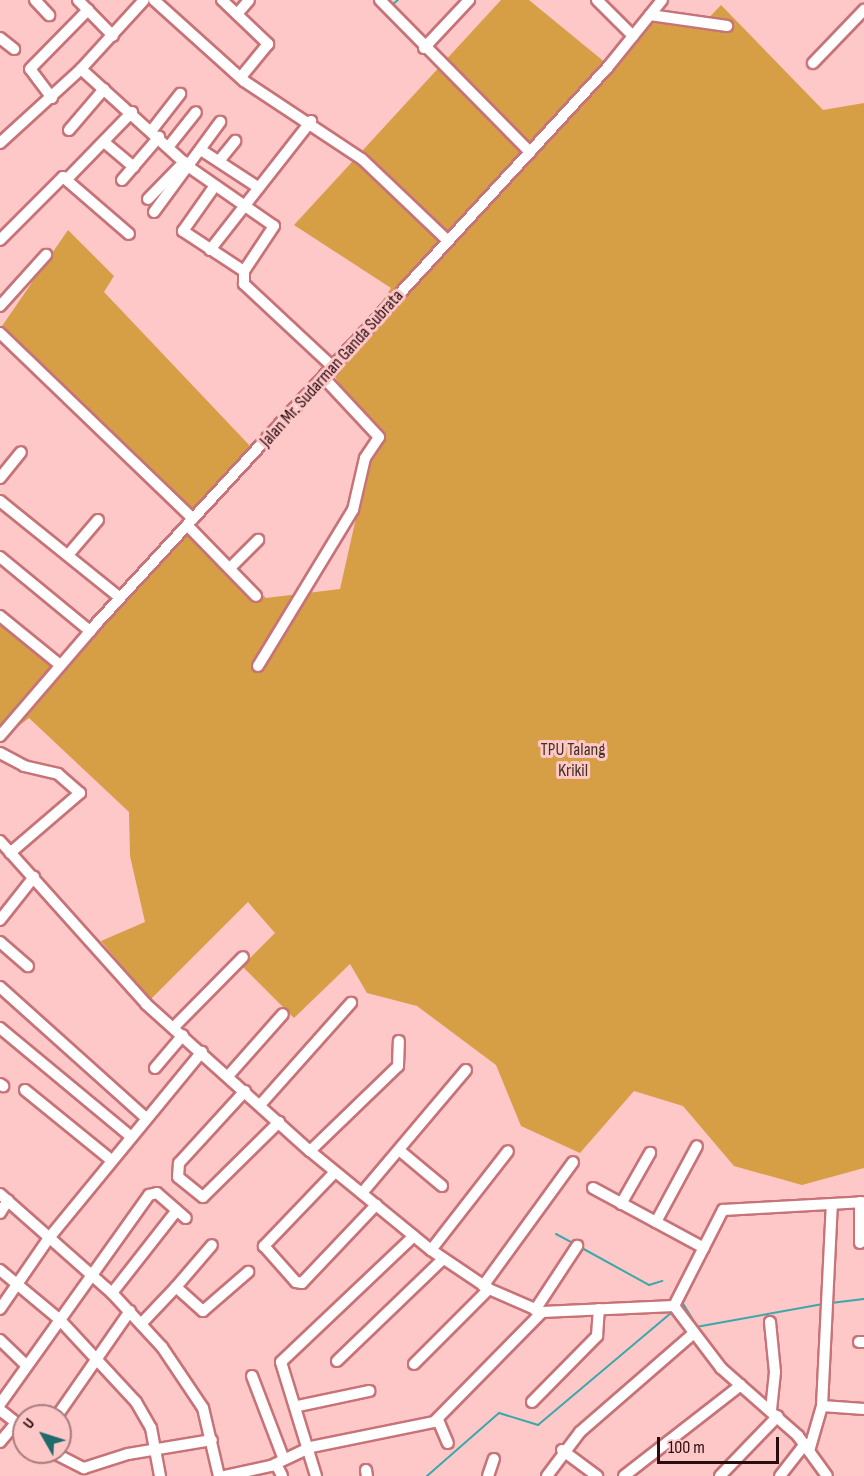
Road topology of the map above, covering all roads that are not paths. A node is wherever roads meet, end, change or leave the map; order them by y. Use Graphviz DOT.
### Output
graph roads {
  1 [pos="34,0"];
  2 [pos="78,0"];
  3 [pos="144,0"];
  4 [pos="154,0"];
  5 [pos="222,0"];
  6 [pos="249,0"];
  7 [pos="380,0"];
  8 [pos="468,0"];
  9 [pos="597,0"];
  10 [pos="662,0"];
  11 [pos="88,10"];
  12 [pos="864,10"];
  13 [pos="237,14"];
  14 [pos="50,15"];
  15 [pos="650,15"];
  16 [pos="727,26"];
  17 [pos="113,36"];
  18 [pos="633,36"];
  19 [pos="0,38"];
  20 [pos="424,48"];
  21 [pos="14,49"];
  22 [pos="813,63"];
  23 [pos="81,69"];
  24 [pos="241,77"];
  25 [pos="104,89"];
  26 [pos="180,94"];
  27 [pos="52,98"];
  28 [pos="132,112"];
  29 [pos="196,112"];
  30 [pos="311,121"];
  31 [pos="220,122"];
  32 [pos="69,130"];
  33 [pos="155,133"];
  34 [pos="235,141"];
  35 [pos="104,142"];
  36 [pos="0,143"];
  37 [pos="169,146"];
  38 [pos="201,150"];
  39 [pos="531,152"];
  40 [pos="219,161"];
  41 [pos="187,164"];
  42 [pos="134,166"];
  43 [pos="69,178"];
  44 [pos="122,180"];
  45 [pos="214,187"];
  46 [pos="259,188"];
  47 [pos="148,199"];
  48 [pos="243,207"];
  49 [pos="154,212"];
  50 [pos="129,234"];
  51 [pos="0,240"];
  52 [pos="448,241"];
  53 [pos="210,250"];
  54 [pos="46,255"];
  55 [pos="244,271"];
  56 [pos="0,306"];
  57 [pos="0,333"];
  58 [pos="334,368"];
  59 [pos="325,379"];
  60 [pos="21,452"];
  61 [pos="0,477"];
  62 [pos="0,501"];
  63 [pos="98,520"];
  64 [pos="190,522"];
  65 [pos="258,540"];
  66 [pos="68,555"];
  67 [pos="0,557"];
  68 [pos="230,568"];
  69 [pos="256,596"];
  70 [pos="120,598"];
  71 [pos="0,616"];
  72 [pos="90,631"];
  73 [pos="60,665"];
  74 [pos="258,666"];
  75 [pos="0,736"];
  76 [pos="0,753"];
  77 [pos="0,841"];
  78 [pos="10,853"];
  79 [pos="34,877"];
  80 [pos="0,920"];
  81 [pos="0,942"];
  82 [pos="243,957"];
  83 [pos="27,966"];
  84 [pos="0,987"];
  85 [pos="351,1003"];
  86 [pos="283,1014"];
  87 [pos="174,1027"];
  88 [pos="0,1028"];
  89 [pos="183,1035"];
  90 [pos="399,1041"];
  91 [pos="202,1052"];
  92 [pos="155,1068"];
  93 [pos="466,1070"];
  94 [pos="229,1075"];
  95 [pos="25,1090"];
  96 [pos="245,1091"];
  97 [pos="260,1105"];
  98 [pos="146,1118"];
  99 [pos="279,1122"];
  100 [pos="130,1136"];
  101 [pos="697,1146"];
  102 [pos="399,1150"];
  103 [pos="310,1151"];
  104 [pos="508,1151"];
  105 [pos="650,1153"];
  106 [pos="111,1160"];
  107 [pos="573,1162"];
  108 [pos="336,1172"];
  109 [pos="442,1186"];
  110 [pos="593,1188"];
  111 [pos="362,1193"];
  112 [pos="4,1197"];
  113 [pos="862,1202"];
  114 [pos="621,1204"];
  115 [pos="832,1204"];
  116 [pos="376,1205"];
  117 [pos="177,1210"];
  118 [pos="0,1213"];
  119 [pos="186,1218"];
  120 [pos="656,1222"];
  121 [pos="414,1236"];
  122 [pos="49,1238"];
  123 [pos="860,1243"];
  124 [pos="212,1245"];
  125 [pos="577,1246"];
  126 [pos="704,1248"];
  127 [pos="431,1250"];
  128 [pos="442,1259"];
  129 [pos="0,1270"];
  130 [pos="248,1272"];
  131 [pos="90,1274"];
  132 [pos="18,1283"];
  133 [pos="176,1287"];
  134 [pos="486,1288"];
  135 [pos="112,1293"];
  136 [pos="674,1306"];
  137 [pos="0,1309"];
  138 [pos="599,1309"];
  139 [pos="130,1311"];
  140 [pos="539,1311"];
  141 [pos="60,1320"];
  142 [pos="770,1322"];
  143 [pos="141,1324"];
  144 [pos="693,1332"];
  145 [pos="0,1340"];
  146 [pos="98,1359"];
  147 [pos="337,1360"];
  148 [pos="414,1364"];
  149 [pos="27,1365"];
  150 [pos="252,1376"];
  151 [pos="741,1385"];
  152 [pos="369,1391"];
  153 [pos="532,1402"];
  154 [pos="0,1404"];
  155 [pos="66,1404"];
  156 [pos="298,1406"];
  157 [pos="822,1406"];
  158 [pos="864,1409"];
  159 [pos="0,1410"];
  160 [pos="774,1412"];
  161 [pos="12,1420"];
  162 [pos="438,1420"];
  163 [pos="12,1432"];
  164 [pos="212,1440"];
  165 [pos="0,1442"];
  166 [pos="448,1443"];
  167 [pos="311,1447"];
  168 [pos="807,1448"];
  169 [pos="156,1450"];
  170 [pos="562,1450"];
  171 [pos="494,1459"];
  172 [pos="279,1460"];
  173 [pos="76,1472"];
  174 [pos="160,1476"];
  175 [pos="219,1476"];
  176 [pos="225,1476"];
  177 [pos="282,1476"];
  178 [pos="316,1476"];
  179 [pos="488,1476"];
  180 [pos="547,1476"];
  181 [pos="597,1476"];
  182 [pos="624,1476"];
  183 [pos="720,1476"];
  184 [pos="780,1476"];
  185 [pos="827,1476"];
  1 -- 14 [label="street"];
  2 -- 11 [label="street"];
  3 -- 17 [label="street"];
  4 -- 24 [label="street"];
  5 -- 13 [label="street"];
  6 -- 13 [label="street"];
  7 -- 20 [label="street"];
  8 -- 20 [label="street"];
  9 -- 18 [label="street"];
  10 -- 15 [label="street, Jalan Mr. Sudarman Ganda Subrata"];
  11 -- 17 [label="street"];
  11 -- 27 [label="street"];
  12 -- 22 [label="street"];
  13 -- 24 [label="street"];
  15 -- 16 [label="street"];
  15 -- 18 [label="street, Jalan Mr. Sudarman Ganda Subrata"];
  17 -- 23 [label="street"];
  18 -- 39 [label="street, Jalan Mr. Sudarman Ganda Subrata"];
  19 -- 21 [label="street"];
  20 -- 39 [label="street"];
  23 -- 25 [label="street"];
  23 -- 27 [label="street"];
  24 -- 30 [label="street"];
  25 -- 28 [label="street"];
  25 -- 32 [label="street"];
  26 -- 33 [label="street"];
  27 -- 36 [label="street"];
  28 -- 33 [label="street"];
  28 -- 35 [label="street"];
  29 -- 37 [label="street"];
  30 -- 46 [label="street"];
  30 -- 52 [label="street"];
  31 -- 38 [label="street"];
  33 -- 37 [label="street"];
  33 -- 42 [label="street"];
  34 -- 40 [label="street"];
  35 -- 42 [label="street"];
  35 -- 43 [label="street"];
  37 -- 41 [label="street"];
  38 -- 40 [label="street"];
  38 -- 41 [label="street"];
  39 -- 52 [label="street, Jalan Mr. Sudarman Ganda Subrata"];
  40 -- 46 [label="street"];
  41 -- 45 [label="street"];
  41 -- 47 [label="street"];
  41 -- 49 [label="street"];
  42 -- 44 [label="street"];
  43 -- 50 [label="street"];
  43 -- 51 [label="street"];
  45 -- 48 [label="street"];
  45 -- 53 [label="street"];
  46 -- 48 [label="street"];
  48 -- 53 [label="street"];
  48 -- 55 [label="street"];
  52 -- 58 [label="street, Jalan Mr. Sudarman Ganda Subrata"];
  53 -- 55 [label="street"];
  54 -- 56 [label="street"];
  55 -- 58 [label="street"];
  57 -- 64 [label="street"];
  58 -- 59 [label="street, Jalan Mr. Sudarman Ganda Subrata"];
  59 -- 64 [label="street, Jalan Mr. Sudarman Ganda Subrata"];
  59 -- 74 [label="street"];
  60 -- 61 [label="street"];
  62 -- 66 [label="street"];
  63 -- 66 [label="street"];
  64 -- 68 [label="street"];
  64 -- 70 [label="street, Jalan Mr. Sudarman Ganda Subrata"];
  65 -- 68 [label="street"];
  66 -- 70 [label="street"];
  67 -- 72 [label="street"];
  68 -- 69 [label="street"];
  70 -- 72 [label="street, Jalan Mr. Sudarman Ganda Subrata"];
  71 -- 73 [label="street"];
  72 -- 73 [label="street, Jalan Mr. Sudarman Ganda Subrata"];
  73 -- 75 [label="street, Jalan Mr. Sudarman Ganda Subrata"];
  76 -- 78 [label="street"];
  77 -- 78 [label="street"];
  78 -- 79 [label="street"];
  79 -- 80 [label="street"];
  79 -- 87 [label="street"];
  81 -- 83 [label="street"];
  82 -- 87 [label="street"];
  84 -- 98 [label="street"];
  85 -- 97 [label="street"];
  86 -- 94 [label="street"];
  87 -- 89 [label="street"];
  88 -- 100 [label="street"];
  89 -- 91 [label="street"];
  89 -- 92 [label="street"];
  90 -- 103 [label="street"];
  91 -- 94 [label="street"];
  91 -- 98 [label="street"];
  93 -- 102 [label="street"];
  94 -- 96 [label="street"];
  95 -- 106 [label="street"];
  96 -- 97 [label="street"];
  96 -- 99 [label="street"];
  97 -- 99 [label="street"];
  98 -- 100 [label="street"];
  99 -- 103 [label="street"];
  100 -- 106 [label="street"];
  101 -- 120 [label="street"];
  102 -- 109 [label="street"];
  102 -- 111 [label="street"];
  103 -- 108 [label="street"];
  104 -- 127 [label="street"];
  105 -- 114 [label="street"];
  106 -- 122 [label="street"];
  107 -- 134 [label="street"];
  108 -- 111 [label="street"];
  108 -- 116 [label="street"];
  110 -- 114 [label="street"];
  111 -- 116 [label="street"];
  112 -- 118 [label="street"];
  112 -- 122 [label="street"];
  113 -- 115 [label="street"];
  113 -- 123 [label="street"];
  114 -- 120 [label="street"];
  115 -- 126 [label="street"];
  115 -- 157 [label="street"];
  116 -- 121 [label="street"];
  117 -- 119 [label="street"];
  117 -- 131 [label="street"];
  117 -- 135 [label="street"];
  120 -- 126 [label="street"];
  121 -- 127 [label="street"];
  121 -- 156 [label="street"];
  122 -- 131 [label="street"];
  122 -- 132 [label="street"];
  124 -- 133 [label="street"];
  125 -- 140 [label="street"];
  126 -- 136 [label="street"];
  127 -- 128 [label="street"];
  128 -- 134 [label="street"];
  128 -- 147 [label="street"];
  129 -- 132 [label="street"];
  130 -- 133 [label="street"];
  131 -- 135 [label="street"];
  131 -- 141 [label="street"];
  132 -- 137 [label="street"];
  132 -- 141 [label="street"];
  133 -- 143 [label="street"];
  134 -- 140 [label="street"];
  134 -- 148 [label="street"];
  135 -- 139 [label="street"];
  136 -- 138 [label="street"];
  136 -- 144 [label="street"];
  138 -- 140 [label="street"];
  138 -- 153 [label="street"];
  139 -- 143 [label="street"];
  139 -- 146 [label="street"];
  140 -- 162 [label="street"];
  141 -- 146 [label="street"];
  141 -- 149 [label="street"];
  142 -- 160 [label="street"];
  143 -- 164 [label="street"];
  144 -- 151 [label="street"];
  144 -- 170 [label="street"];
  145 -- 149 [label="street"];
  146 -- 155 [label="street"];
  146 -- 169 [label="street"];
  149 -- 154 [label="street"];
  150 -- 172 [label="street"];
  151 -- 160 [label="street"];
  151 -- 182 [label="street"];
  152 -- 156 [label="street"];
  156 -- 167 [label="street"];
  157 -- 158 [label="street"];
  157 -- 168 [label="street"];
  159 -- 161 [label="street"];
  160 -- 168 [label="street"];
  160 -- 183 [label="street"];
  162 -- 166 [label="street"];
  162 -- 167 [label="street"];
  163 -- 165 [label="street"];
  164 -- 169 [label="street"];
  164 -- 175 [label="street"];
  167 -- 172 [label="street"];
  167 -- 178 [label="street"];
  168 -- 184 [label="street"];
  168 -- 185 [label="street"];
  169 -- 173 [label="street"];
  169 -- 174 [label="street"];
  170 -- 180 [label="street"];
  170 -- 181 [label="street"];
  171 -- 179 [label="street"];
  172 -- 176 [label="street"];
  172 -- 177 [label="street"];
}
